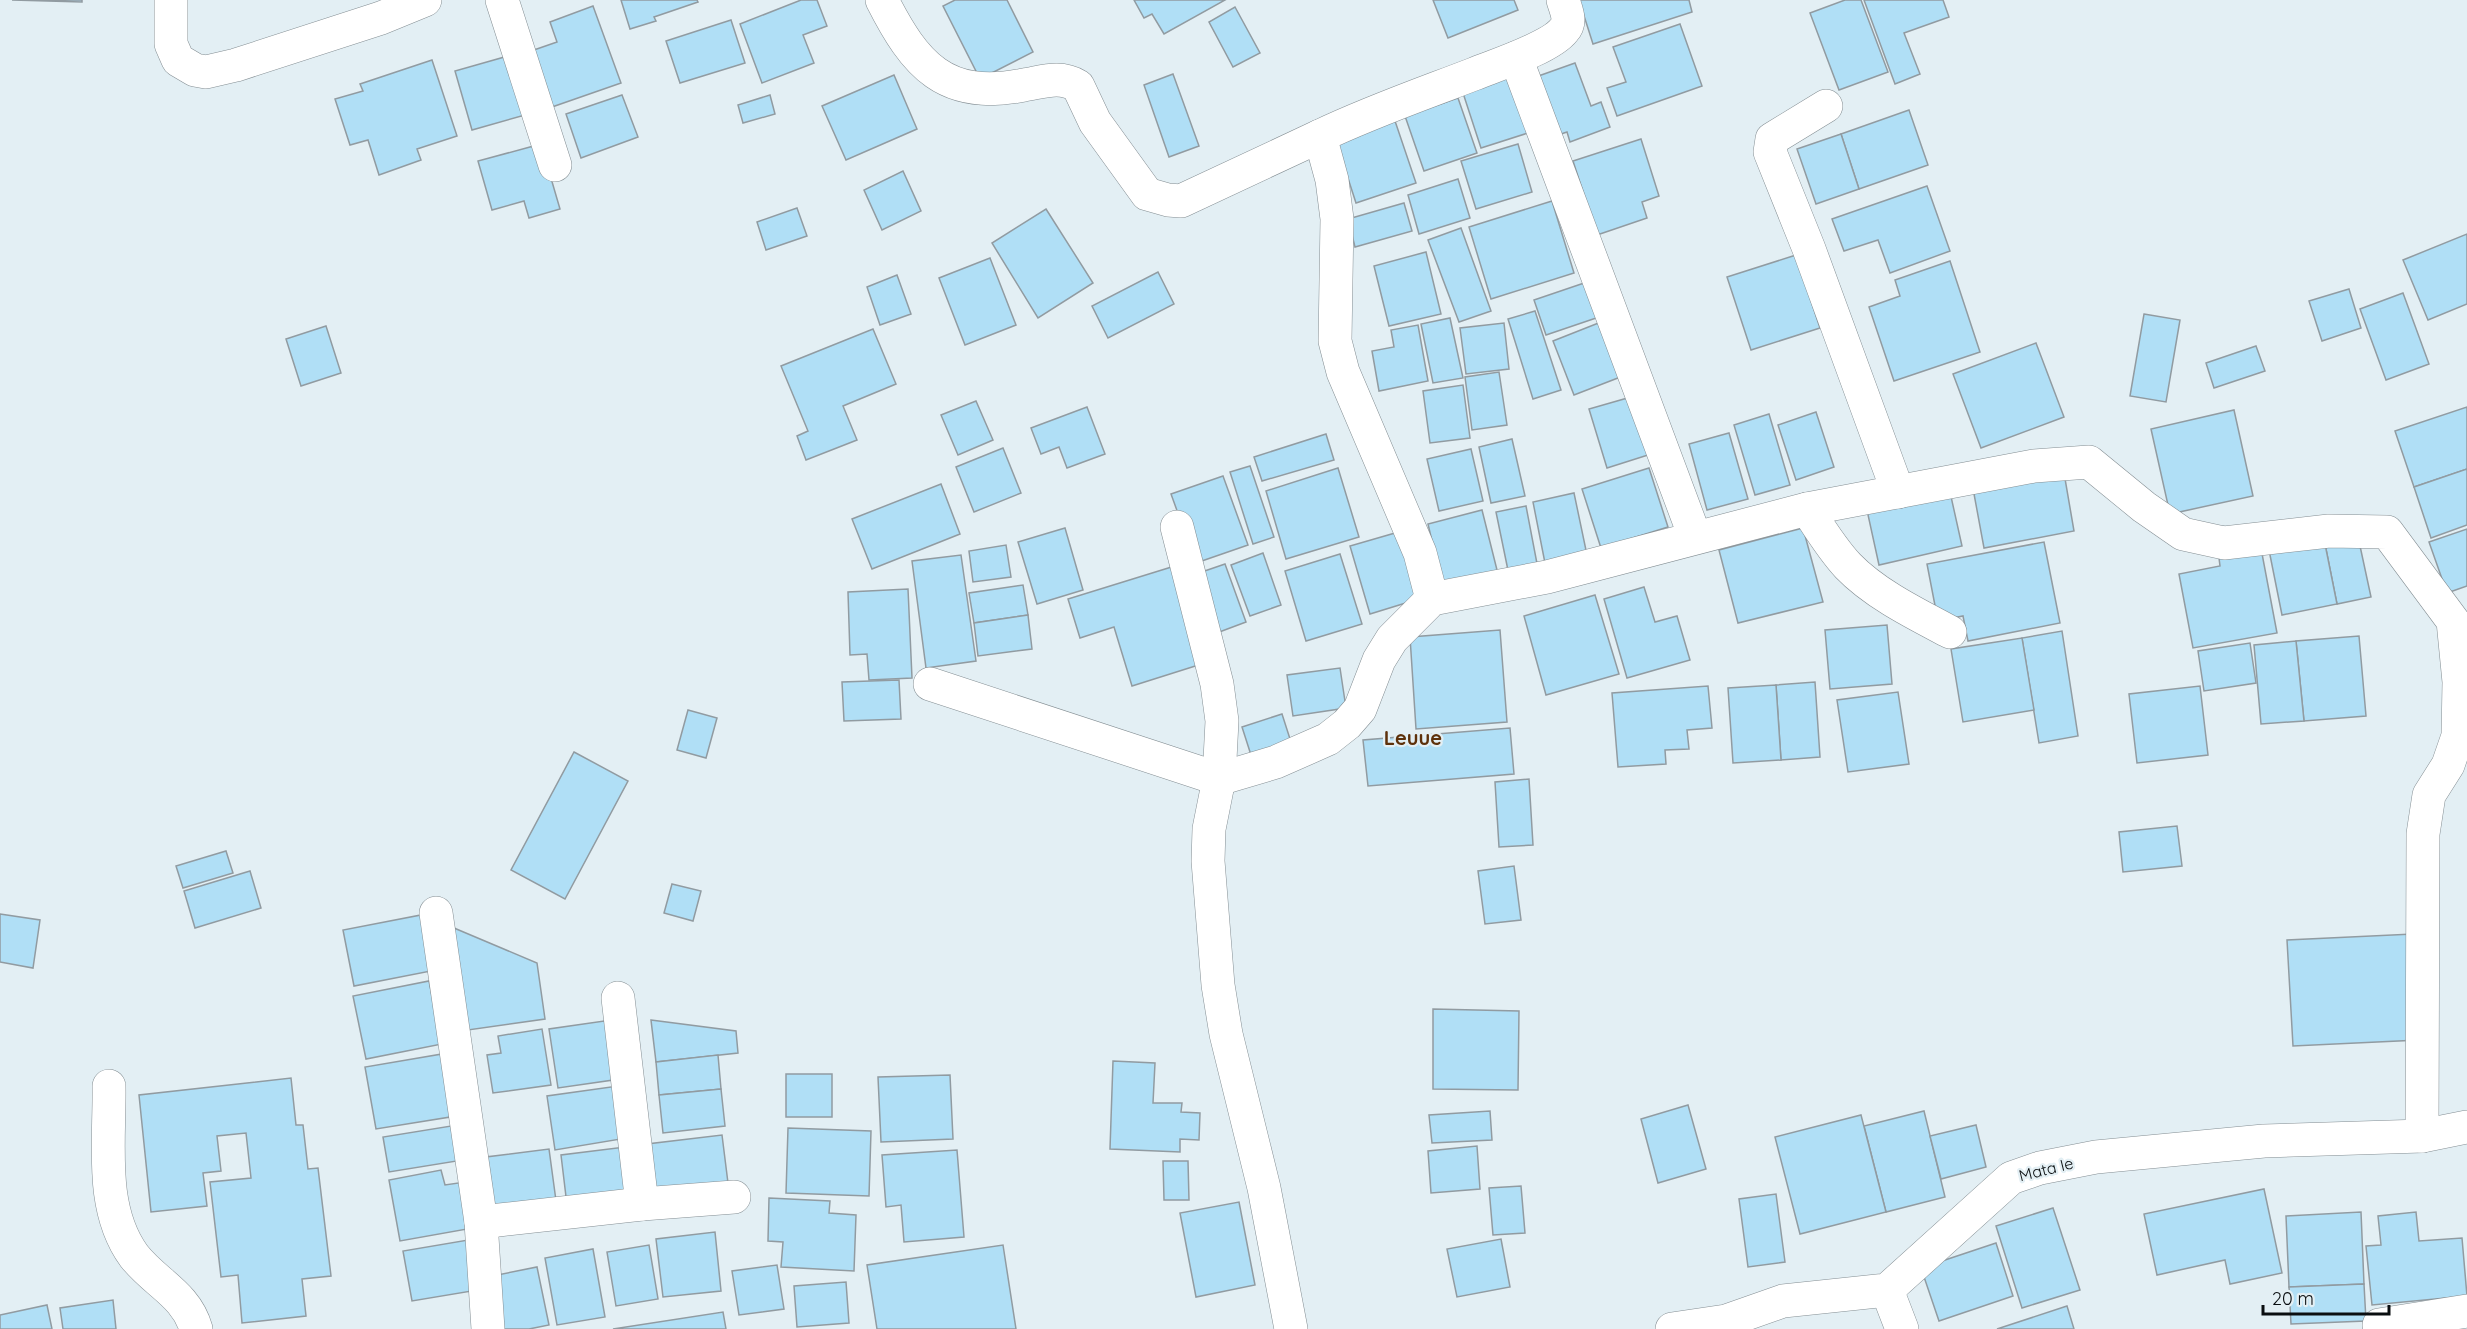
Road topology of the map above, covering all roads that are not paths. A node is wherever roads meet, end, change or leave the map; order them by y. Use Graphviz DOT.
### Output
graph roads {
  1 [pos="171,0"];
  2 [pos="426,0"];
  3 [pos="502,0"];
  4 [pos="882,0"];
  5 [pos="1563,0"];
  6 [pos="1516,58"];
  7 [pos="1826,106"];
  8 [pos="1320,136"];
  9 [pos="555,165"];
  10 [pos="1898,492"];
  11 [pos="1807,509"];
  12 [pos="1177,527"];
  13 [pos="1695,537"];
  14 [pos="1432,598"];
  15 [pos="2460,612"];
  16 [pos="1950,632"];
  17 [pos="930,684"];
  18 [pos="1219,779"];
  19 [pos="436,913"];
  20 [pos="618,998"];
  21 [pos="110,1086"];
  22 [pos="2467,1127"];
  23 [pos="2422,1136"];
  24 [pos="734,1197"];
  25 [pos="642,1204"];
  26 [pos="481,1222"];
  27 [pos="1887,1290"];
  28 [pos="2467,1311"];
  29 [pos="2379,1325"];
  30 [pos="196,1329"];
  31 [pos="488,1329"];
  32 [pos="1291,1329"];
  33 [pos="1672,1329"];
  34 [pos="1902,1329"];
  1 -- 2 [label="street"];
  3 -- 9 [label="street"];
  4 -- 8 [label="street"];
  5 -- 6 [label="street"];
  6 -- 8 [label="street"];
  6 -- 13 [label="street"];
  7 -- 10 [label="street"];
  8 -- 14 [label="street"];
  10 -- 11 [label="street"];
  10 -- 15 [label="street"];
  11 -- 13 [label="street"];
  11 -- 16 [label="street"];
  12 -- 18 [label="street"];
  13 -- 14 [label="street"];
  14 -- 18 [label="street"];
  15 -- 23 [label="street"];
  17 -- 18 [label="street"];
  18 -- 32 [label="street"];
  19 -- 26 [label="street"];
  20 -- 25 [label="street"];
  21 -- 30 [label="street"];
  22 -- 23 [label="street, Mata Ie"];
  23 -- 27 [label="street, Mata Ie"];
  24 -- 25 [label="street"];
  25 -- 26 [label="street"];
  26 -- 31 [label="street"];
  27 -- 33 [label="street"];
  27 -- 34 [label="street"];
  28 -- 29 [label="street"];
}
